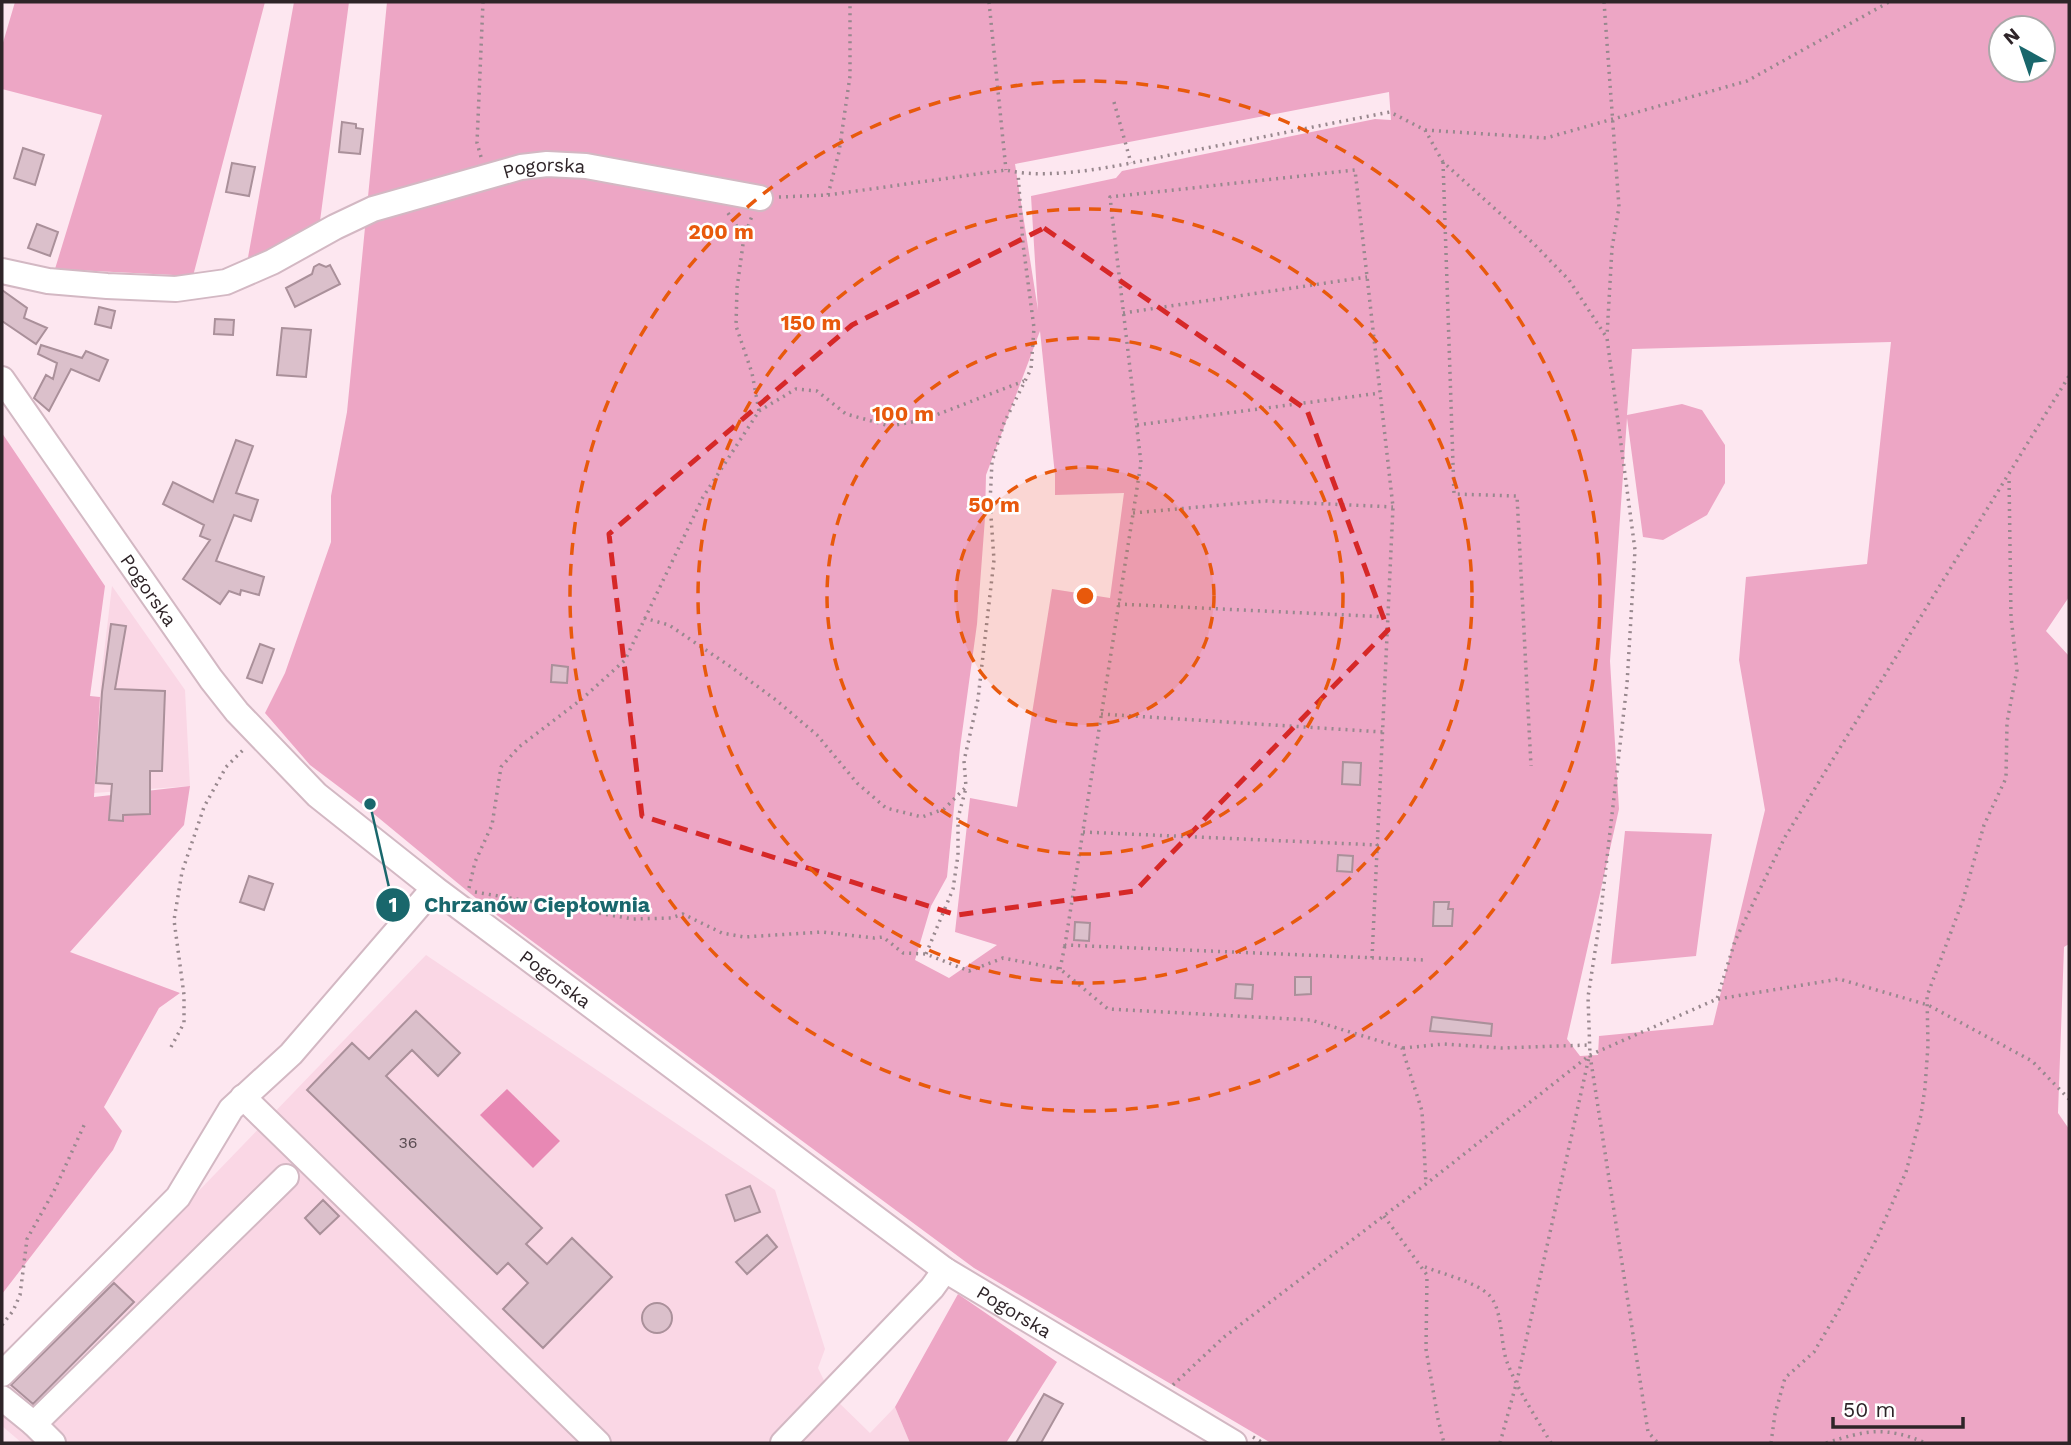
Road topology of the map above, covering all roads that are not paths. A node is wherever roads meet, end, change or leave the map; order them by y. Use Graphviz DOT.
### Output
graph roads {
  1 [pos="760,198"];
  2 [pos="2,271"];
  3 [pos="2,379"];
  4 [pos="434,888"];
  5 [pos="243,1097"];
  6 [pos="286,1177"];
  7 [pos="945,1270"];
  8 [pos="2,1374"];
  9 [pos="2,1398"];
  10 [pos="34,1424"];
  11 [pos="1243,1440"];
  12 [pos="53,1443"];
  13 [pos="598,1443"];
  14 [pos="783,1443"];
  1 -- 2 [label="street, Pogorska"];
  3 -- 4 [label="street, Pogorska"];
  4 -- 5 [label="street"];
  4 -- 7 [label="street, Pogorska"];
  5 -- 8 [label="street"];
  5 -- 13 [label="street"];
  6 -- 10 [label="street"];
  7 -- 11 [label="street, Pogorska"];
  7 -- 14 [label="street"];
  9 -- 10 [label="street"];
  10 -- 12 [label="street"];
}
